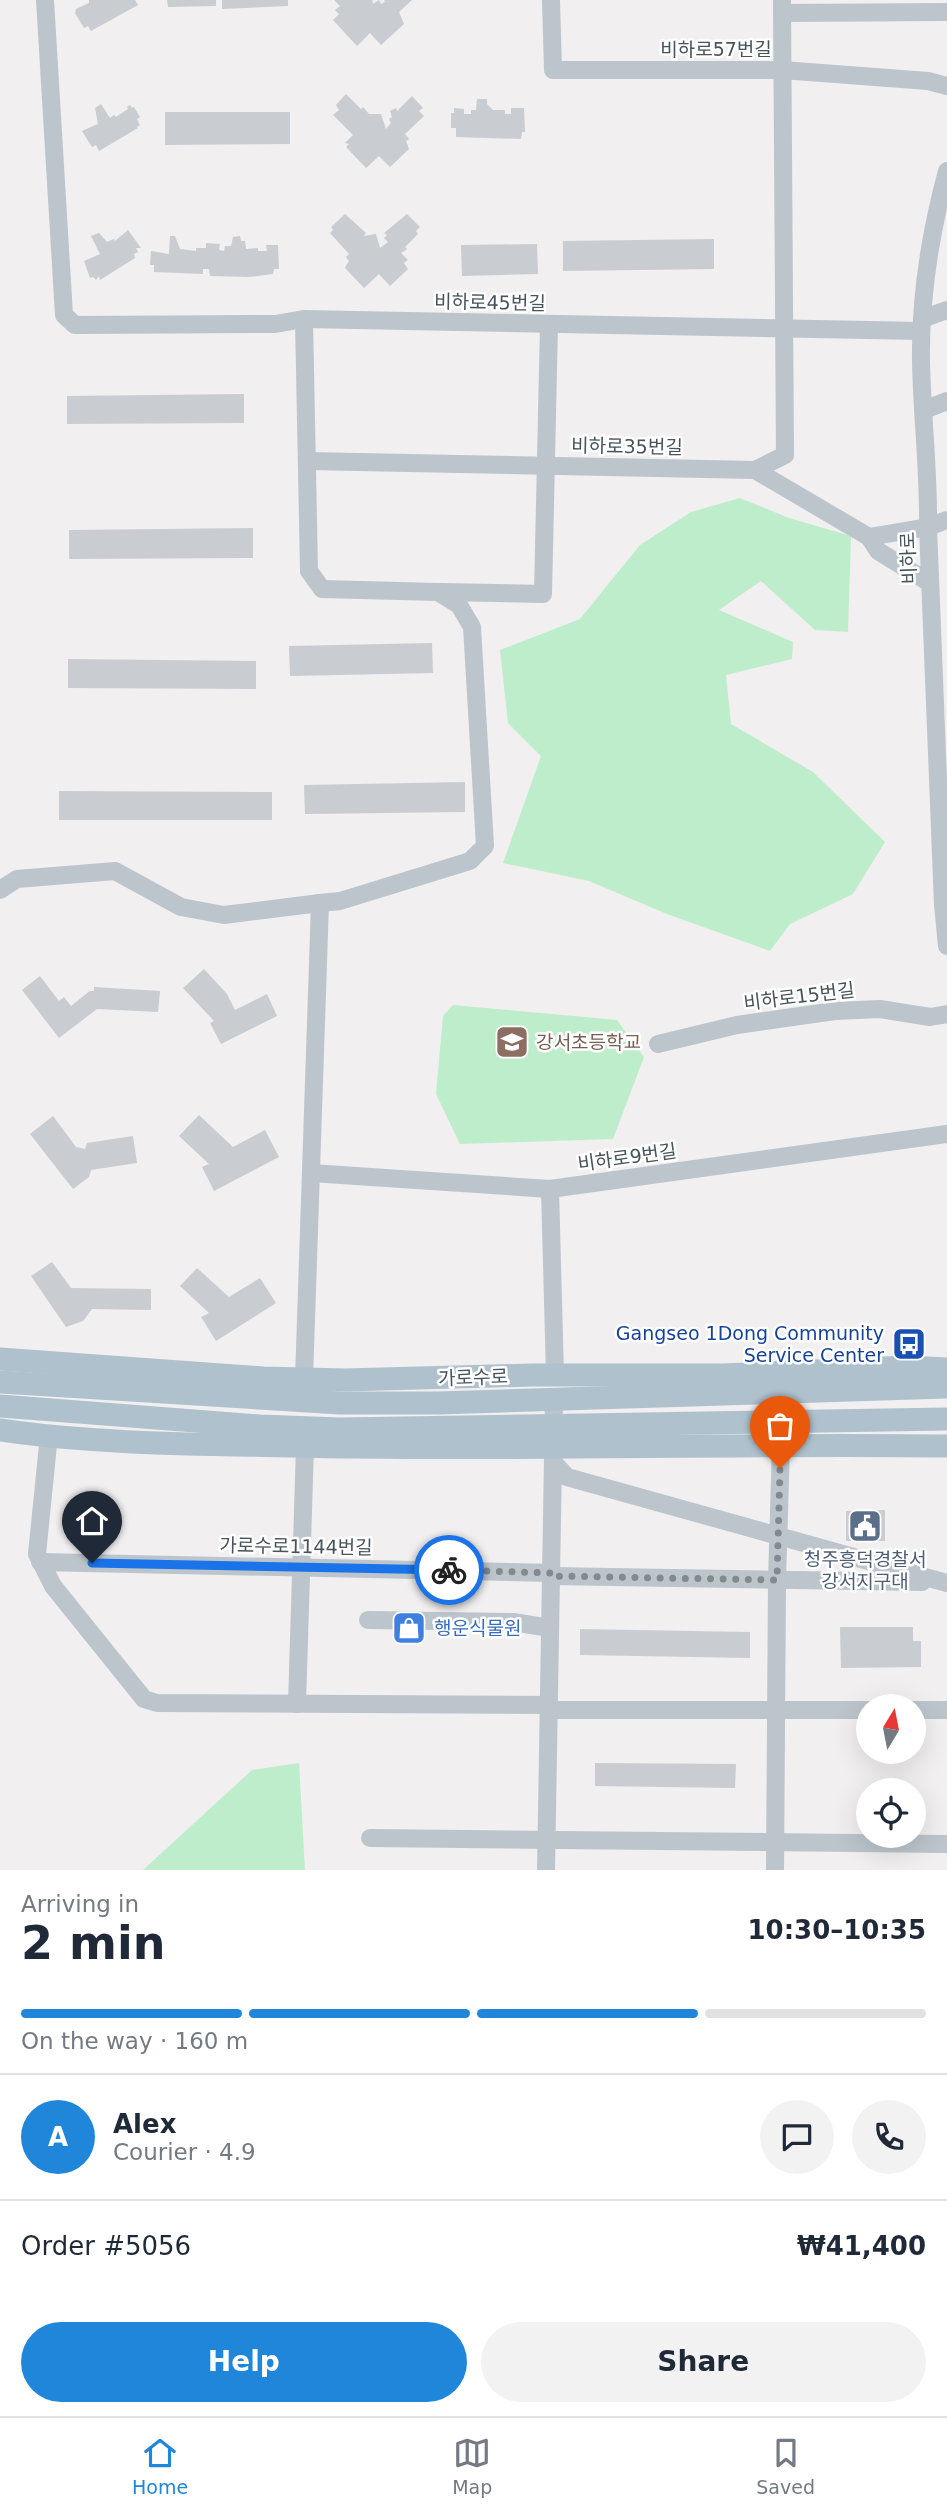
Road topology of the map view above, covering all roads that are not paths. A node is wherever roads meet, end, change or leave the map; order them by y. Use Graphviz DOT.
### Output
graph roads {
  1 [pos="45,0"];
  2 [pos="551,0"];
  3 [pos="782,6"];
  4 [pos="947,12"];
  5 [pos="782,70"];
  6 [pos="947,86"];
  7 [pos="947,171"];
  8 [pos="947,310"];
  9 [pos="304,319"];
  10 [pos="549,324"];
  11 [pos="922,325"];
  12 [pos="783,328"];
  13 [pos="947,401"];
  14 [pos="924,410"];
  15 [pos="307,461"];
  16 [pos="546,466"];
  17 [pos="755,470"];
  18 [pos="947,520"];
  19 [pos="928,527"];
  20 [pos="869,537"];
  21 [pos="930,583"];
  22 [pos="437,592"];
  23 [pos="940,652"];
  24 [pos="0,890"];
  25 [pos="320,902"];
  26 [pos="947,943"];
  27 [pos="947,1014"];
  28 [pos="658,1044"];
  29 [pos="947,1134"];
  30 [pos="311,1173"];
  31 [pos="550,1189"];
  32 [pos="0,1359"];
  33 [pos="947,1369"];
  34 [pos="555,1375"];
  35 [pos="304,1379"];
  36 [pos="0,1382"];
  37 [pos="947,1387"];
  38 [pos="555,1400"];
  39 [pos="0,1406"];
  40 [pos="947,1419"];
  41 [pos="0,1430"];
  42 [pos="49,1435"];
  43 [pos="554,1445"];
  44 [pos="781,1445"];
  45 [pos="305,1446"];
  46 [pos="947,1446"];
  47 [pos="778,1534"];
  48 [pos="40,1562"];
  49 [pos="301,1567"];
  50 [pos="551,1574"];
  51 [pos="777,1580"];
  52 [pos="946,1582"];
  53 [pos="368,1620"];
  54 [pos="550,1628"];
  55 [pos="297,1704"];
  56 [pos="549,1708"];
  57 [pos="776,1710"];
  58 [pos="856,1710"];
  59 [pos="926,1710"];
  60 [pos="947,1710"];
  61 [pos="370,1838"];
  62 [pos="547,1840"];
  63 [pos="775,1843"];
  64 [pos="947,1844"];
  65 [pos="546,1870"];
  66 [pos="775,1870"];
  1 -- 9 [label="street, 비하로45번길"];
  2 -- 5 [label="street, 비하로57번길"];
  3 -- 4 [label="street"];
  3 -- 5 [label="street"];
  5 -- 6 [label="street, 비하로57번길"];
  5 -- 12 [label="street"];
  7 -- 11 [label="street, 비하로"];
  8 -- 11 [label="street"];
  9 -- 10 [label="street, 비하로45번길"];
  9 -- 15 [label="street"];
  10 -- 12 [label="street, 비하로45번길"];
  10 -- 16 [label="street"];
  11 -- 12 [label="street, 비하로45번길"];
  11 -- 14 [label="street, 비하로"];
  12 -- 17 [label="street"];
  13 -- 14 [label="street"];
  14 -- 19 [label="street, 비하로"];
  15 -- 16 [label="street, 비하로35번길"];
  15 -- 22 [label="street"];
  16 -- 17 [label="street, 비하로35번길"];
  16 -- 22 [label="street"];
  17 -- 20 [label="street, 비하로35번길"];
  18 -- 19 [label="street"];
  19 -- 20 [label="street"];
  19 -- 21 [label="street, 비하로"];
  20 -- 21 [label="street, 비하로35번길"];
  21 -- 23 [label="street, 비하로"];
  22 -- 25 [label="street"];
  23 -- 26 [label="street, 비하로"];
  24 -- 25 [label="street"];
  25 -- 30 [label="street"];
  27 -- 28 [label="street, 비하로15번길"];
  29 -- 31 [label="street, 비하로9번길"];
  30 -- 31 [label="street, 비하로9번길"];
  30 -- 35 [label="street"];
  31 -- 34 [label="street"];
  32 -- 35 [label="main road, 가로수로"];
  33 -- 34 [label="main road, 가로수로"];
  34 -- 35 [label="main road, 가로수로"];
  36 -- 38 [label="main road, 가로수로"];
  37 -- 38 [label="main road, 가로수로"];
  38 -- 43 [label="street"];
  39 -- 43 [label="main road"];
  40 -- 43 [label="main road"];
  41 -- 42 [label="main road"];
  42 -- 45 [label="main road"];
  42 -- 48 [label="street"];
  43 -- 44 [label="main road"];
  43 -- 45 [label="main road"];
  43 -- 47 [label="street"];
  43 -- 50 [label="street"];
  44 -- 46 [label="main road"];
  44 -- 47 [label="street"];
  45 -- 49 [label="street"];
  47 -- 51 [label="street"];
  47 -- 52 [label="street"];
  48 -- 49 [label="street, 가로수로1144번길"];
  48 -- 55 [label="street"];
  49 -- 50 [label="street, 가로수로1144번길"];
  49 -- 55 [label="street"];
  50 -- 51 [label="street, 가로수로1144번길"];
  50 -- 54 [label="street"];
  51 -- 52 [label="street, 가로수로1144번길"];
  51 -- 57 [label="street"];
  53 -- 54 [label="street"];
  54 -- 56 [label="street"];
  55 -- 56 [label="street"];
  56 -- 57 [label="street"];
  56 -- 62 [label="street"];
  57 -- 58 [label="street"];
  57 -- 63 [label="street"];
  59 -- 60 [label="street"];
  61 -- 62 [label="street"];
  62 -- 63 [label="street"];
  62 -- 65 [label="street"];
  63 -- 64 [label="street"];
  63 -- 66 [label="street"];
}
